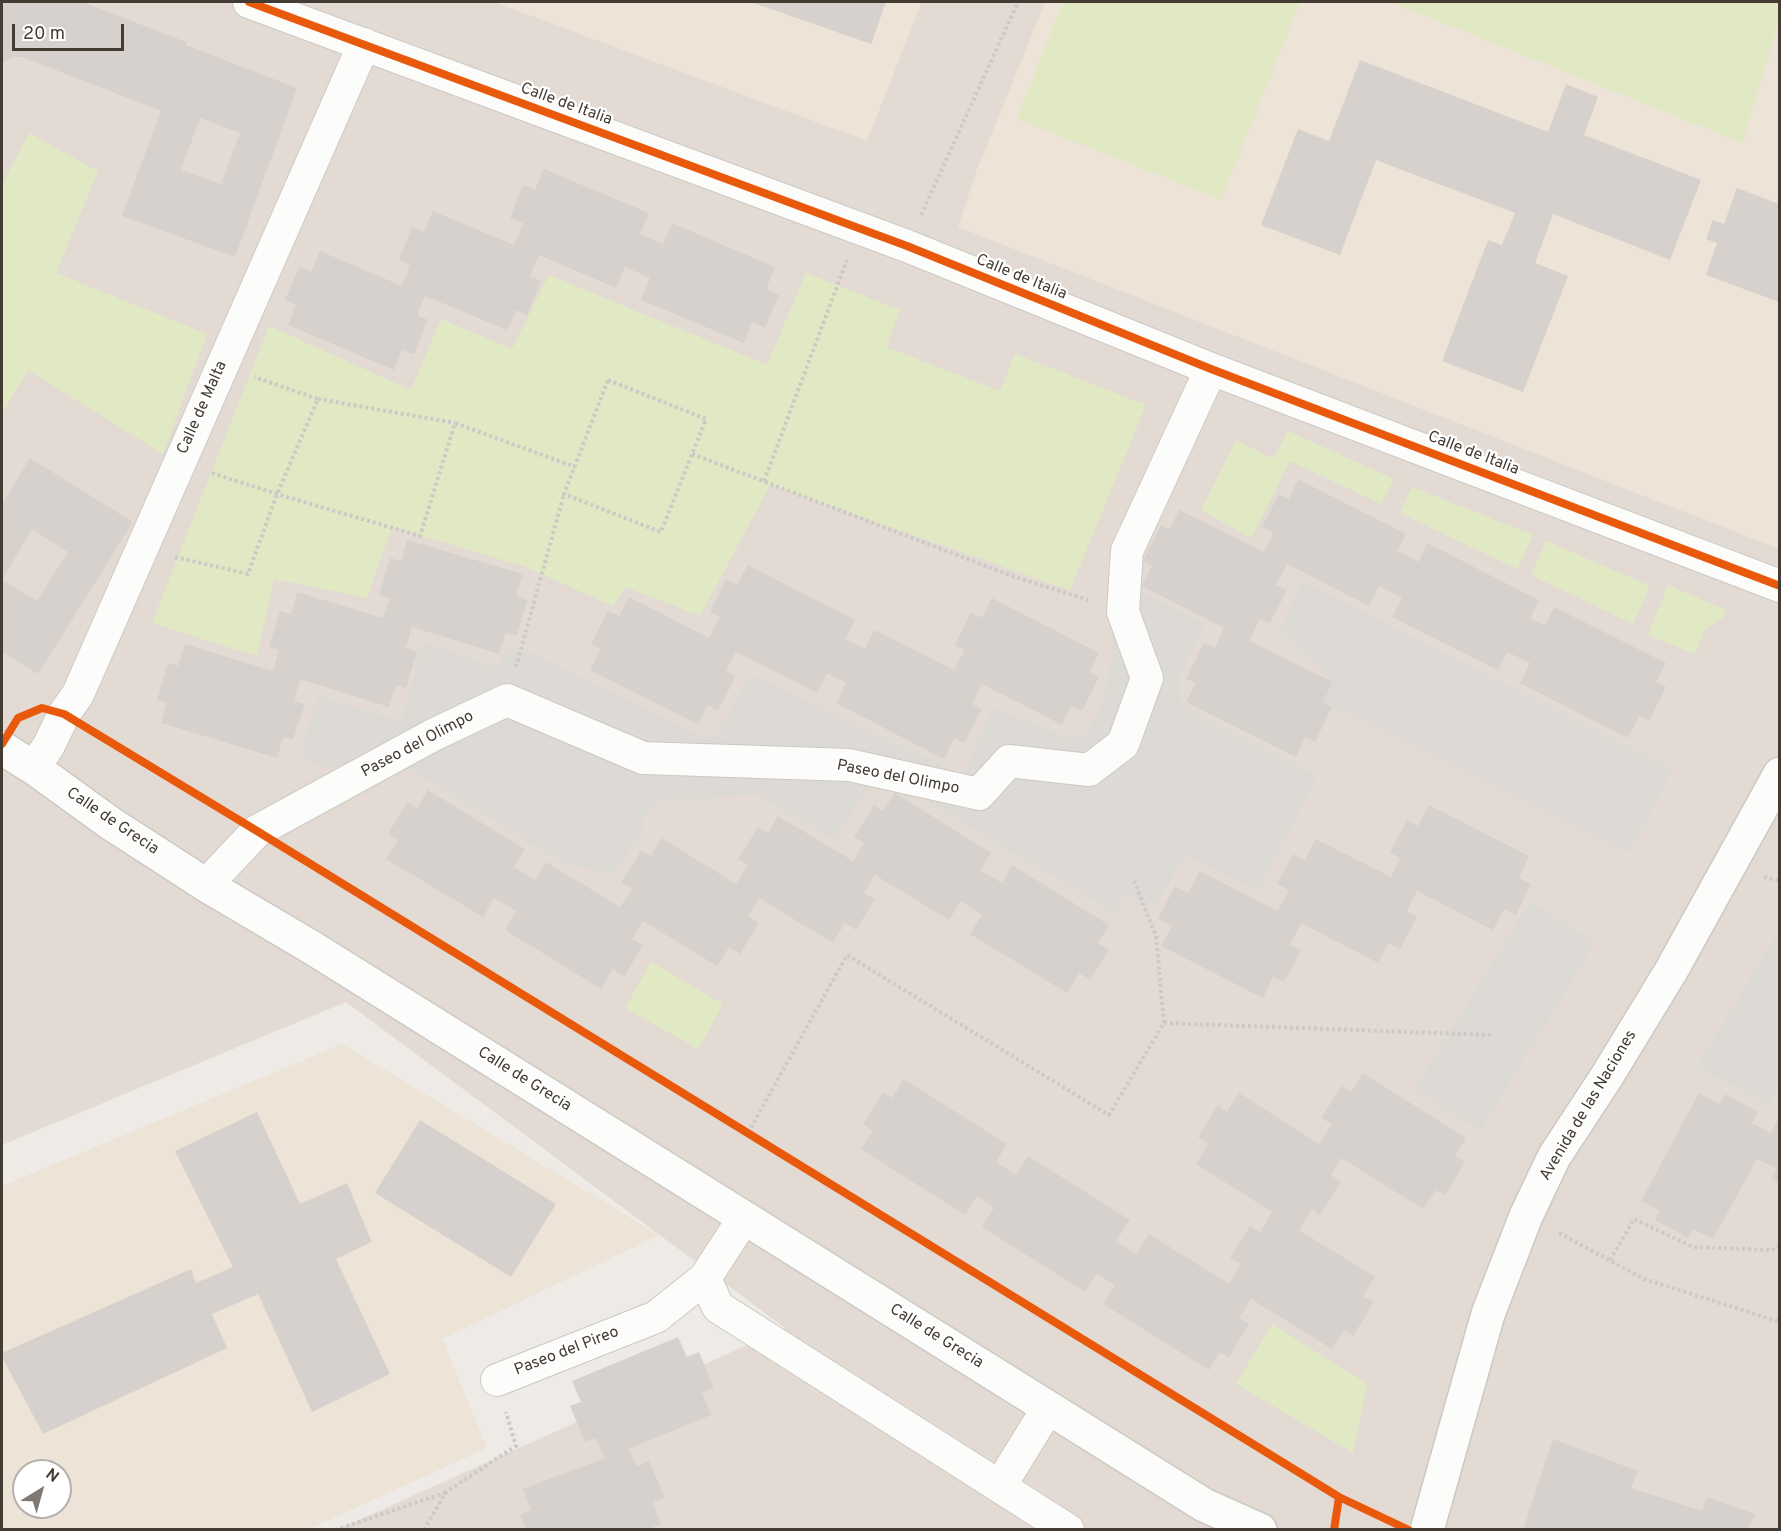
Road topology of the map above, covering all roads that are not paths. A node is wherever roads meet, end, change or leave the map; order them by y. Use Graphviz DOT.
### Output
graph roads {
  1 [pos="249,2"];
  2 [pos="364,44"];
  3 [pos="1211,369"];
  4 [pos="1779,585"];
  5 [pos="2,748"];
  6 [pos="34,768"];
  7 [pos="1779,774"];
  8 [pos="206,885"];
  9 [pos="744,1218"];
  10 [pos="705,1278"];
  11 [pos="497,1380"];
  12 [pos="1048,1408"];
  13 [pos="1000,1486"];
  14 [pos="1216,1521"];
  15 [pos="1068,1530"];
  16 [pos="1260,1530"];
  17 [pos="1427,1530"];
  1 -- 2 [label="street, Calle de Italia"];
  2 -- 3 [label="street, Calle de Italia"];
  2 -- 6 [label="street, Calle de Malta"];
  3 -- 4 [label="street, Calle de Italia"];
  3 -- 8 [label="street, Paseo del Olimpo"];
  5 -- 6 [label="street, Calle de Grecia"];
  6 -- 8 [label="street, Calle de Grecia"];
  7 -- 17 [label="street, Avenida de las Naciones"];
  8 -- 9 [label="street, Calle de Grecia"];
  9 -- 10 [label="street, Paseo del Pireo"];
  9 -- 12 [label="street, Calle de Grecia"];
  10 -- 11 [label="street, Paseo del Pireo"];
  10 -- 13 [label="street"];
  12 -- 13 [label="street"];
  12 -- 14 [label="street, Calle de Grecia"];
  13 -- 15 [label="street"];
  14 -- 16 [label="street, Calle de Grecia"];
}
